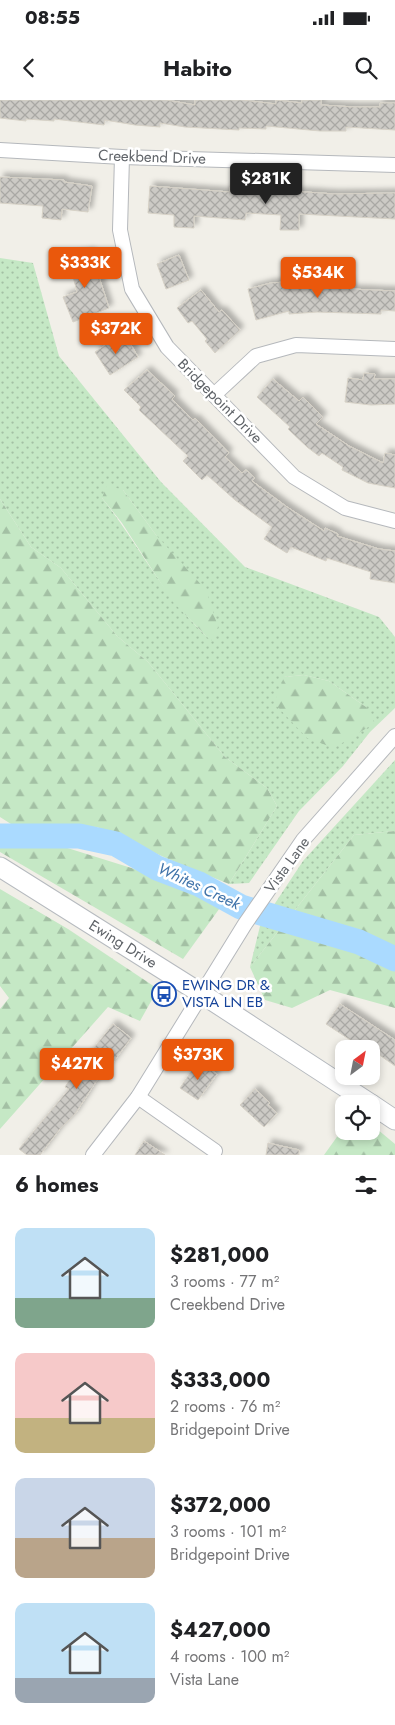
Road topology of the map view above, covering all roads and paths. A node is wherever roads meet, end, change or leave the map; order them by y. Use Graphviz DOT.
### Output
graph roads {
  1 [pos="0,150"];
  2 [pos="122,157"];
  3 [pos="395,165"];
  4 [pos="395,349"];
  5 [pos="214,395"];
  6 [pos="395,521"];
  7 [pos="395,736"];
  8 [pos="0,867"];
  9 [pos="202,994"];
  10 [pos="357,1095"];
  11 [pos="138,1097"];
  12 [pos="380,1110"];
  13 [pos="395,1120"];
  14 [pos="215,1151"];
  15 [pos="93,1155"];
  1 -- 2 [label="street, Creekbend Drive"];
  2 -- 3 [label="street, Creekbend Drive"];
  2 -- 5 [label="street, Bridgepoint Drive"];
  4 -- 5 [label="street"];
  5 -- 6 [label="street, Bridgepoint Drive"];
  7 -- 9 [label="street, Vista Lane"];
  8 -- 9 [label="street, Ewing Drive"];
  9 -- 10 [label="street, Ewing Drive"];
  9 -- 11 [label="street, Vista Lane"];
  11 -- 14 [label="street"];
  11 -- 15 [label="street, Vista Lane"];
  12 -- 13 [label="street, Ewing Drive"];
}
